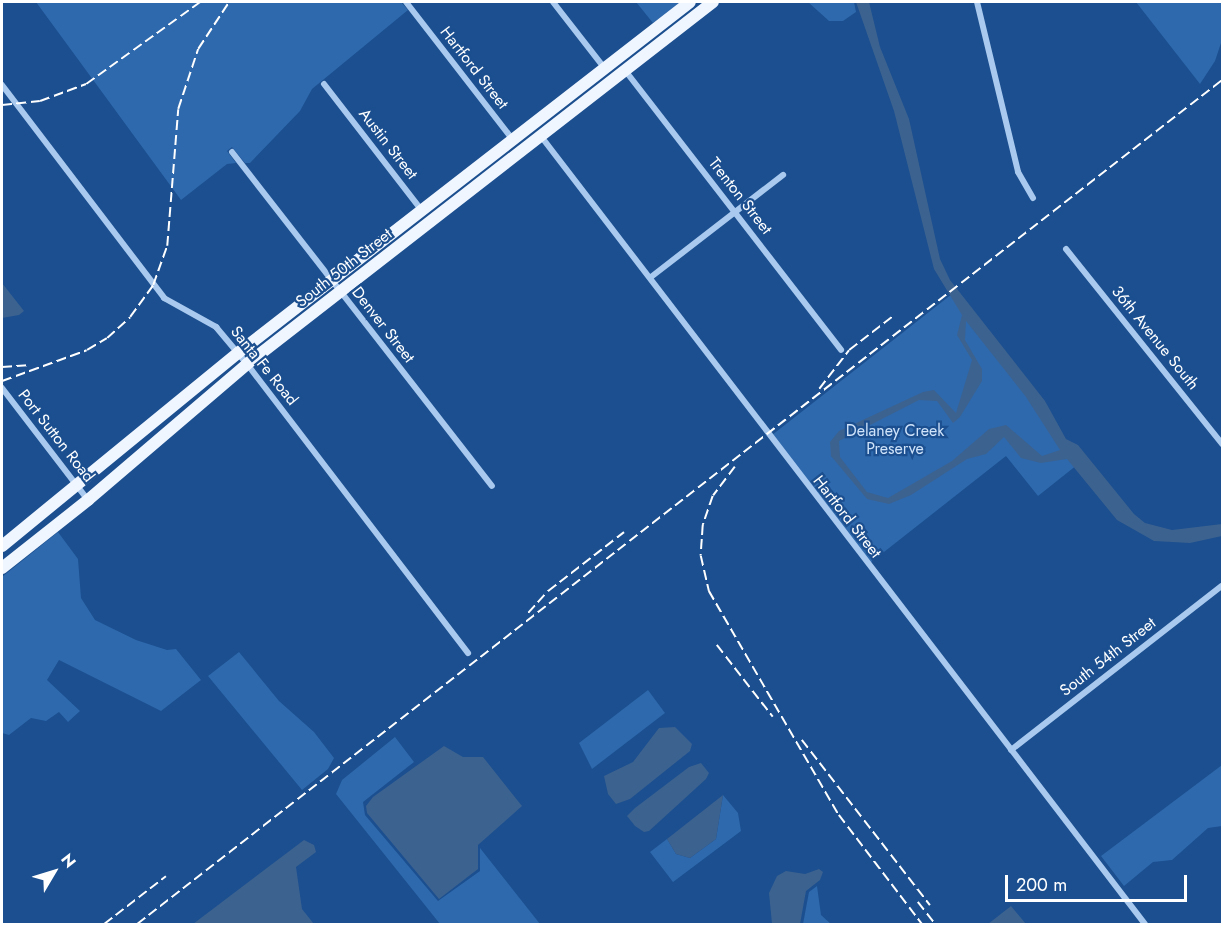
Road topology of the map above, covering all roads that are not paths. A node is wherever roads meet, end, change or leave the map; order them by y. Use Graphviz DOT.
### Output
graph roads {
  1 [pos="406,2"];
  2 [pos="553,2"];
  3 [pos="690,2"];
  4 [pos="977,2"];
  5 [pos="706,4"];
  6 [pos="617,58"];
  7 [pos="604,68"];
  8 [pos="625,70"];
  9 [pos="613,79"];
  10 [pos="324,84"];
  11 [pos="2,85"];
  12 [pos="532,124"];
  13 [pos="541,136"];
  14 [pos="512,140"];
  15 [pos="521,151"];
  16 [pos="232,152"];
  17 [pos="783,175"];
  18 [pos="1033,198"];
  19 [pos="422,210"];
  20 [pos="735,211"];
  21 [pos="430,221"];
  22 [pos="1066,249"];
  23 [pos="651,277"];
  24 [pos="329,281"];
  25 [pos="340,292"];
  26 [pos="841,350"];
  27 [pos="238,353"];
  28 [pos="247,364"];
  29 [pos="2,388"];
  30 [pos="1222,444"];
  31 [pos="78,486"];
  32 [pos="492,486"];
  33 [pos="88,500"];
  34 [pos="2,546"];
  35 [pos="2,568"];
  36 [pos="1222,586"];
  37 [pos="468,653"];
  38 [pos="1011,750"];
  39 [pos="1145,924"];
  1 -- 14 [label="street, Hartford Street"];
  2 -- 7 [label="street"];
  3 -- 6 [label="main road, South 50th Street"];
  4 -- 18 [label="street"];
  5 -- 8 [label="main road, South 50th Street"];
  6 -- 7 [label="main road, South 50th Street"];
  6 -- 8 [label="street, Trenton Street"];
  7 -- 9 [label="street"];
  7 -- 12 [label="main road, South 50th Street"];
  8 -- 9 [label="main road, South 50th Street"];
  8 -- 20 [label="street, Trenton Street"];
  9 -- 13 [label="main road, South 50th Street"];
  10 -- 19 [label="street, Austin Street"];
  11 -- 27 [label="street, Santa Fe Road"];
  12 -- 13 [label="street, Hartford Street"];
  12 -- 14 [label="main road, South 50th Street"];
  13 -- 15 [label="main road, South 50th Street"];
  13 -- 23 [label="street, Hartford Street"];
  14 -- 15 [label="street, Hartford Street"];
  14 -- 19 [label="main road, South 50th Street"];
  15 -- 21 [label="main road, South 50th Street"];
  16 -- 24 [label="street, Denver Street"];
  17 -- 20 [label="street"];
  19 -- 21 [label="street, Austin Street"];
  19 -- 24 [label="main road, South 50th Street"];
  20 -- 23 [label="street"];
  20 -- 26 [label="street, Trenton Street"];
  21 -- 25 [label="main road, South 50th Street"];
  22 -- 30 [label="street, 36th Avenue South"];
  23 -- 38 [label="street, Hartford Street"];
  24 -- 25 [label="street, Denver Street"];
  24 -- 27 [label="main road, South 50th Street"];
  25 -- 28 [label="main road, South 50th Street"];
  25 -- 32 [label="street, Denver Street"];
  27 -- 28 [label="street, Santa Fe Road"];
  27 -- 31 [label="main road, South 50th Street"];
  28 -- 33 [label="main road, South 50th Street"];
  28 -- 37 [label="street, Santa Fe Road"];
  29 -- 31 [label="street, Port Sutton Road"];
  31 -- 33 [label="street, Port Sutton Road"];
  31 -- 34 [label="main road, South 50th Street"];
  33 -- 35 [label="main road, South 50th Street"];
  36 -- 38 [label="street, South 54th Street"];
  38 -- 39 [label="street, Hartford Street"];
}
